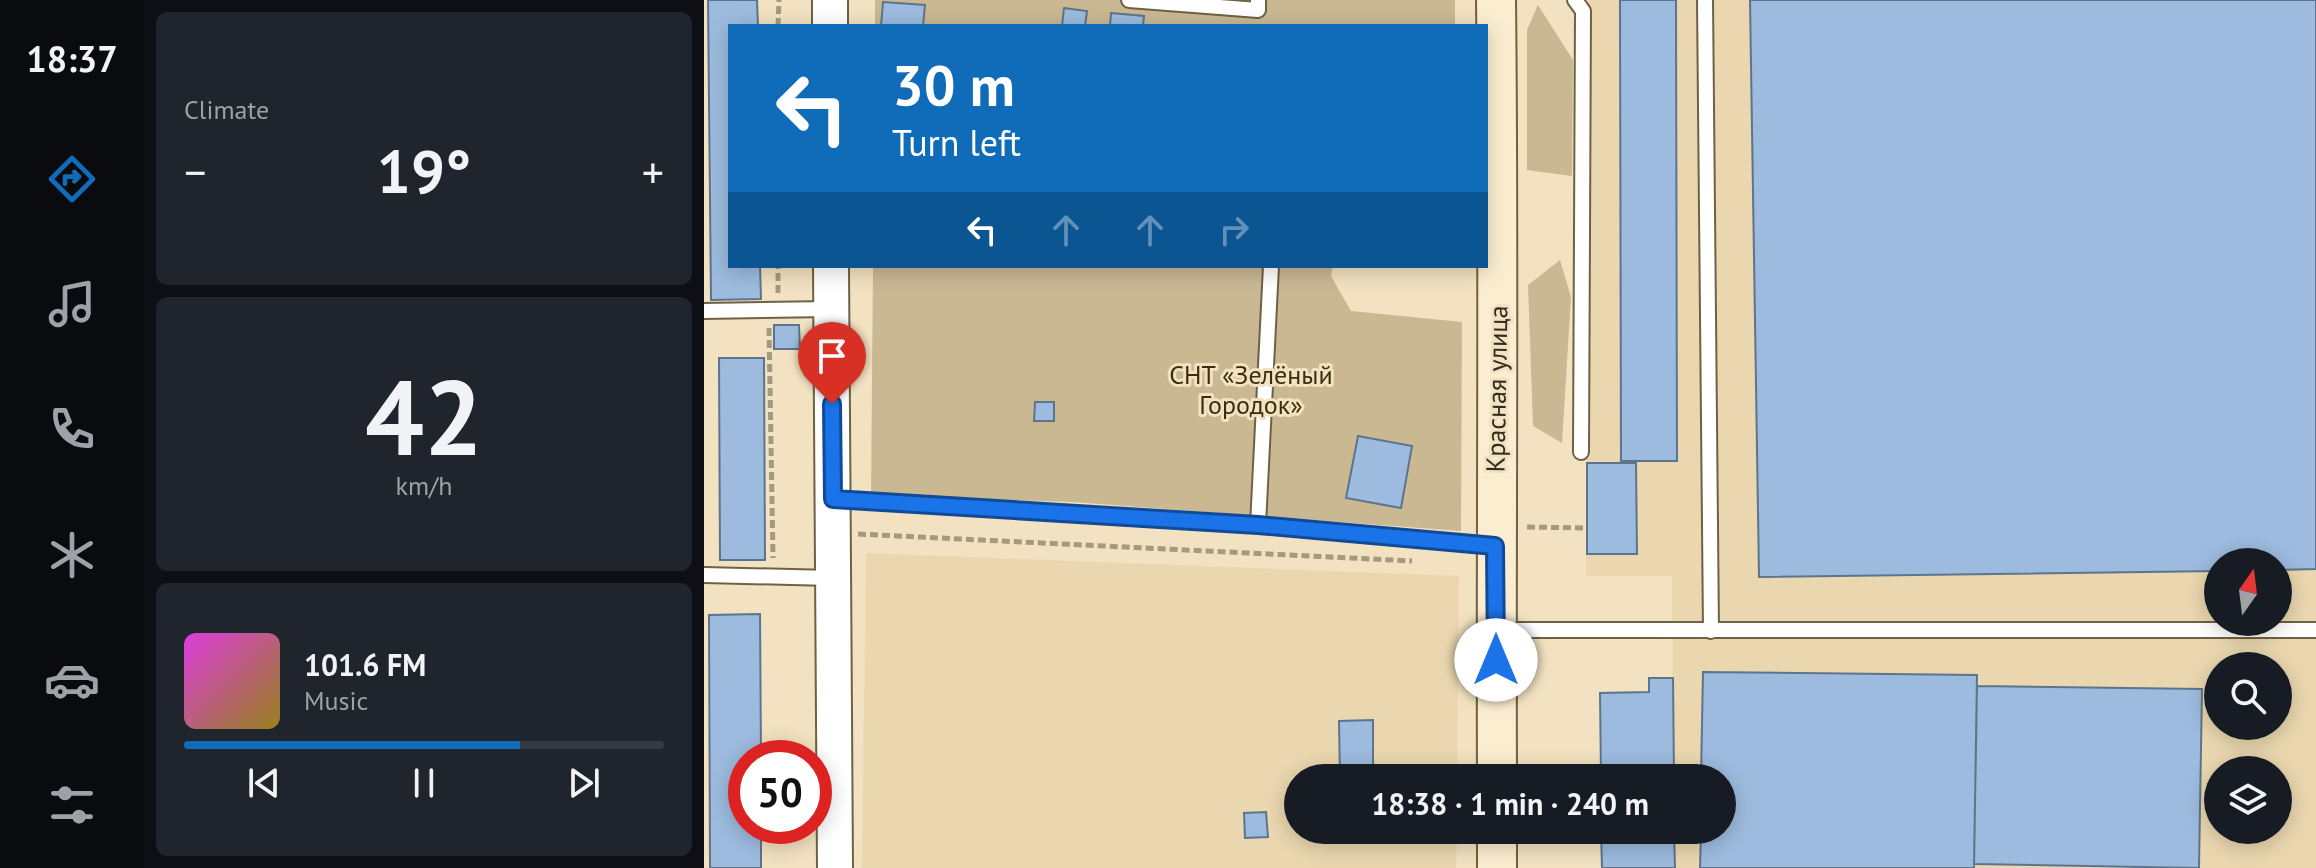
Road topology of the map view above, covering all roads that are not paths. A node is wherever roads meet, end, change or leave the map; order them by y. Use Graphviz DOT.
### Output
graph roads {
  1 [pos="830,0"];
  2 [pos="1129,0"];
  3 [pos="1258,0"];
  4 [pos="1496,0"];
  5 [pos="1575,0"];
  6 [pos="1705,0"];
  7 [pos="830,24"];
  8 [pos="831,268"];
  9 [pos="1271,268"];
  10 [pos="831,309"];
  11 [pos="704,311"];
  12 [pos="1581,452"];
  13 [pos="833,499"];
  14 [pos="1258,525"];
  15 [pos="1510,536"];
  16 [pos="704,575"];
  17 [pos="832,578"];
  18 [pos="1496,630"];
  19 [pos="2316,630"];
  20 [pos="1711,631"];
  21 [pos="1497,764"];
  22 [pos="1497,844"];
  23 [pos="835,868"];
  24 [pos="1497,868"];
  1 -- 7 [label="street"];
  2 -- 3 [label="lane"];
  4 -- 15 [label="main road, Красная улица"];
  5 -- 12 [label="lane"];
  6 -- 20 [label="lane"];
  8 -- 10 [label="street"];
  9 -- 14 [label="lane"];
  10 -- 11 [label="lane"];
  10 -- 13 [label="street"];
  13 -- 14 [label="lane"];
  13 -- 17 [label="street"];
  14 -- 15 [label="lane"];
  15 -- 18 [label="main road, Красная улица"];
  16 -- 17 [label="lane"];
  17 -- 23 [label="street"];
  18 -- 20 [label="lane"];
  18 -- 21 [label="main road, Красная улица"];
  19 -- 20 [label="lane"];
  22 -- 24 [label="main road"];
}
